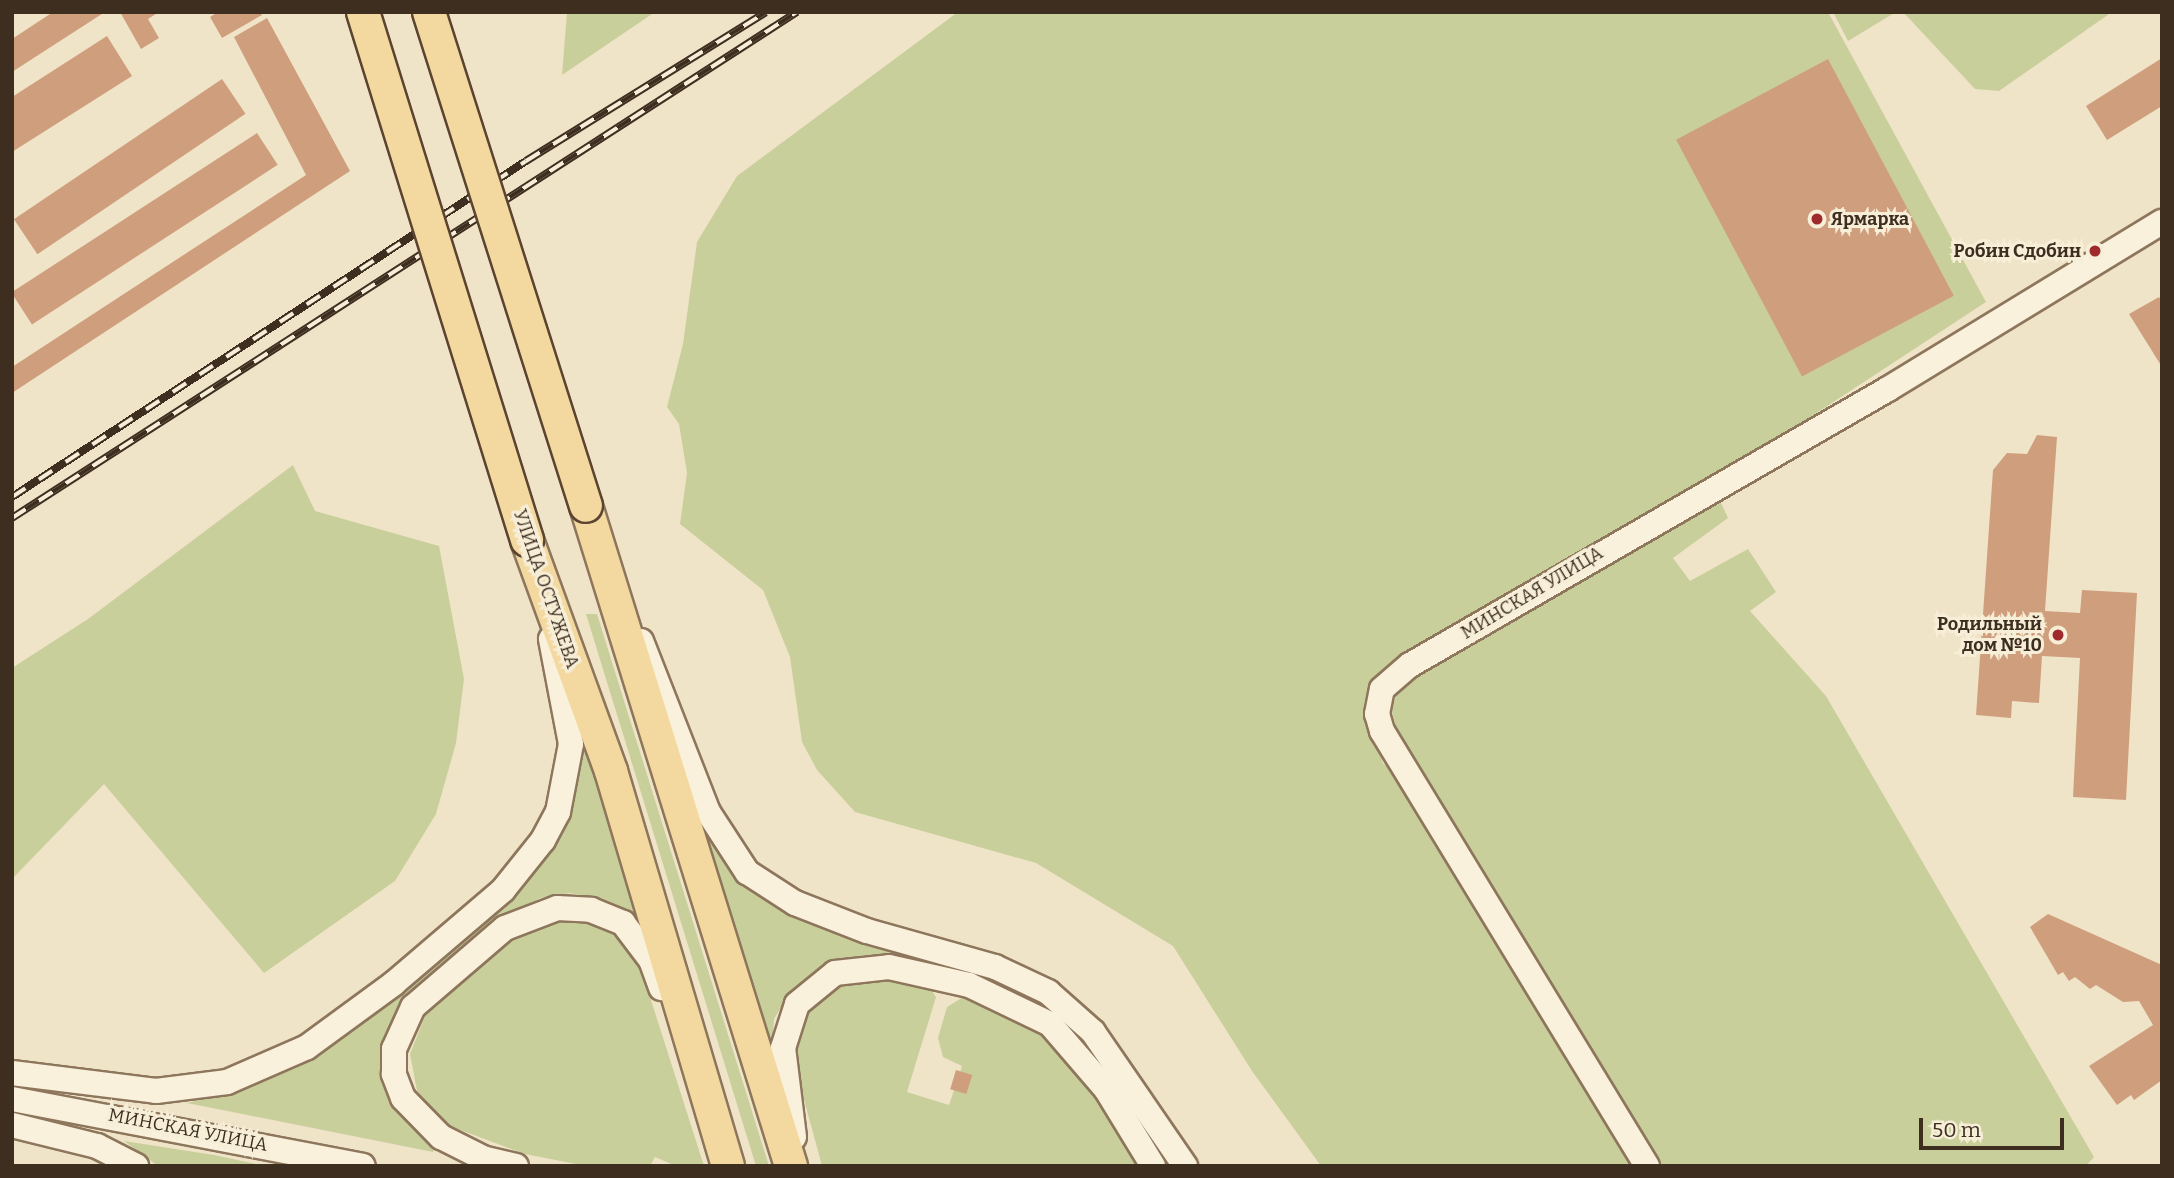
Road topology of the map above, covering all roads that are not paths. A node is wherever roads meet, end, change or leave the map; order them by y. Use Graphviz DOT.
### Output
graph roads {
  1 [pos="363,12"];
  2 [pos="429,12"];
  3 [pos="2162,222"];
  4 [pos="586,506"];
  5 [pos="527,540"];
  6 [pos="12,1073"];
  7 [pos="12,1099"];
  8 [pos="12,1125"];
  9 [pos="136,1166"];
  10 [pos="363,1166"];
  11 [pos="516,1166"];
  12 [pos="728,1166"];
  13 [pos="792,1166"];
  14 [pos="798,1166"];
  15 [pos="1153,1166"];
  16 [pos="1185,1166"];
  17 [pos="1647,1166"];
  1 -- 5 [label="main road, УЛИЦА ОСТУЖЕВА, bridge"];
  2 -- 4 [label="main road, bridge"];
  3 -- 17 [label="street, МИНСКАЯ УЛИЦА"];
  4 -- 13 [label="main road"];
  4 -- 16 [label="street"];
  5 -- 6 [label="street"];
  5 -- 12 [label="main road, УЛИЦА ОСТУЖЕВА"];
  7 -- 10 [label="street, МИНСКАЯ УЛИЦА"];
  8 -- 9 [label="street"];
  11 -- 12 [label="street"];
  14 -- 15 [label="street"];
}
